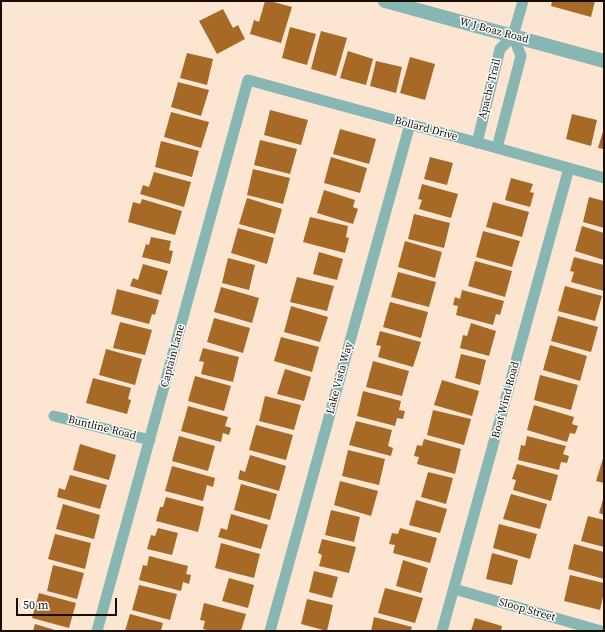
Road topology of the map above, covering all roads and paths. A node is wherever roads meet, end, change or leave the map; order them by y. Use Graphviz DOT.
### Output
graph roads {
  1 [pos="385,1"];
  2 [pos="523,1"];
  3 [pos="513,36"];
  4 [pos="604,61"];
  5 [pos="248,80"];
  6 [pos="410,124"];
  7 [pos="477,142"];
  8 [pos="497,148"];
  9 [pos="569,168"];
  10 [pos="604,178"];
  11 [pos="54,416"];
  12 [pos="150,440"];
  13 [pos="454,589"];
  14 [pos="97,631"];
  15 [pos="270,631"];
  16 [pos="442,631"];
  17 [pos="600,631"];
  1 -- 3 [label="street, W J Boaz Road"];
  2 -- 3 [label="street"];
  3 -- 4 [label="street, W J Boaz Road"];
  3 -- 7 [label="street, Apache Trail"];
  3 -- 8 [label="street, Apache Trail"];
  5 -- 6 [label="street, Bollard Drive"];
  5 -- 12 [label="street, Captain Lane"];
  6 -- 7 [label="street, Bollard Drive"];
  6 -- 15 [label="street, Lake Vista Way"];
  7 -- 8 [label="street, Bollard Drive"];
  8 -- 9 [label="street, Bollard Drive"];
  9 -- 10 [label="street, Bollard Drive"];
  9 -- 13 [label="street, Boat Wind Road"];
  11 -- 12 [label="street, Buntline Road"];
  12 -- 14 [label="street, Captain Lane"];
  13 -- 16 [label="street, Boat Wind Road"];
  13 -- 17 [label="street, Sloop Street"];
}
